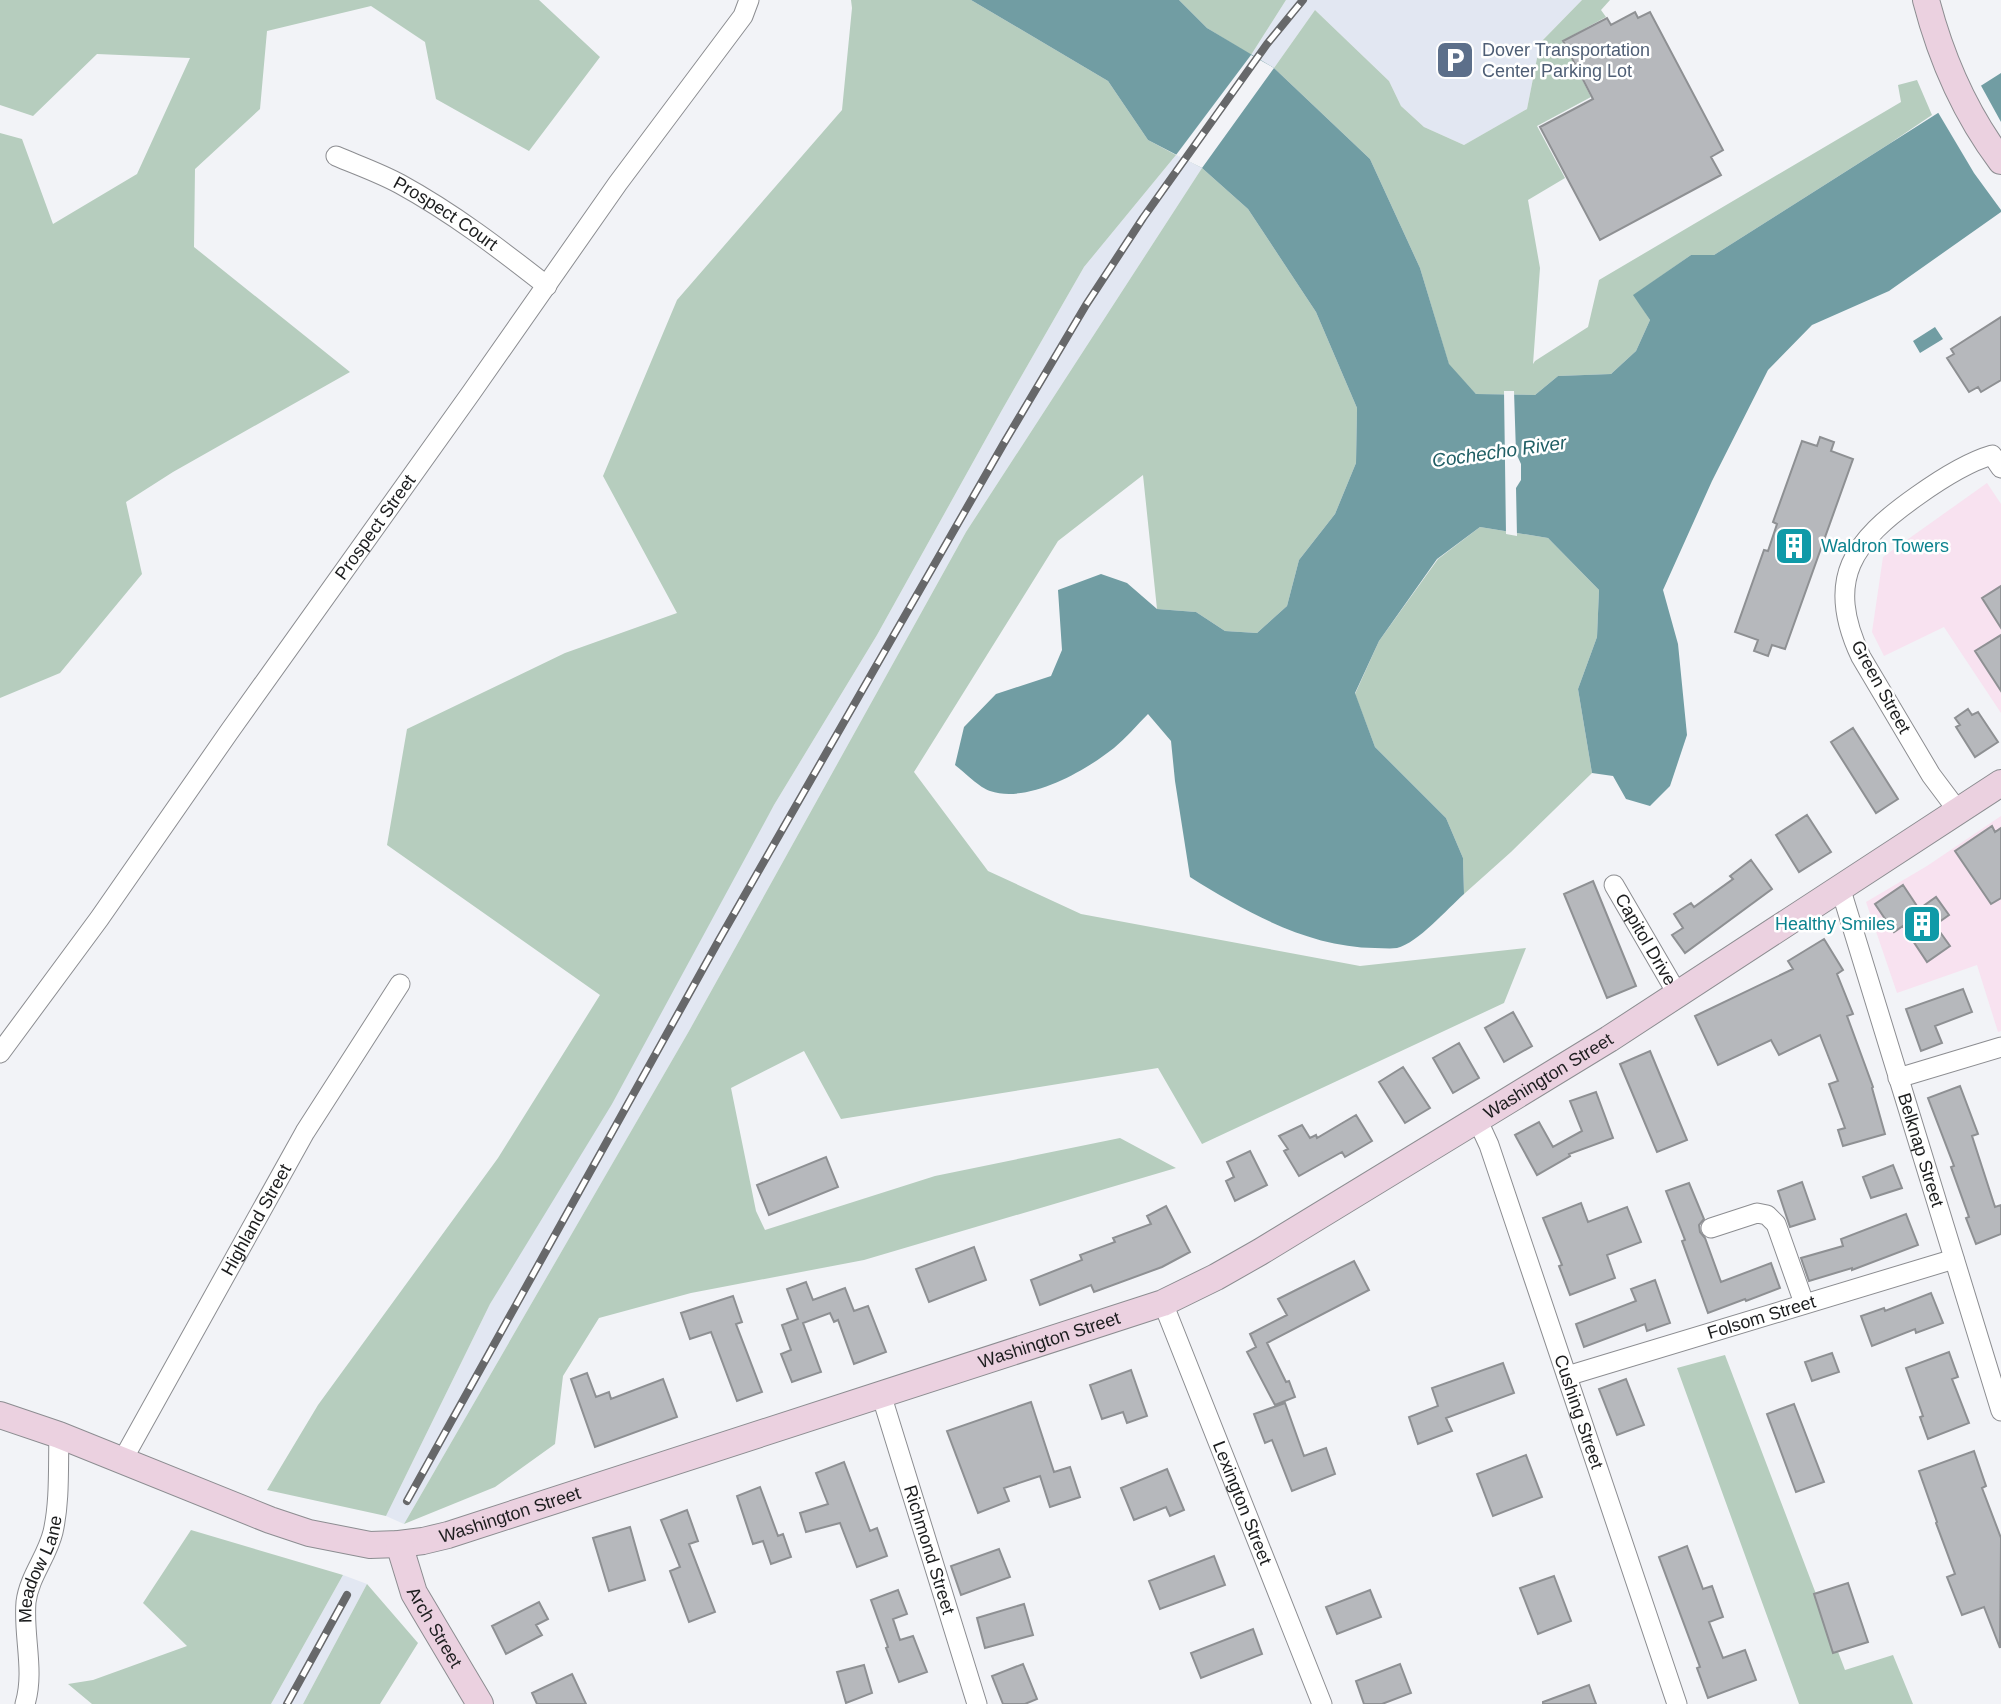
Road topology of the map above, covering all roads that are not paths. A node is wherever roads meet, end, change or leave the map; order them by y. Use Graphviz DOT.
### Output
graph roads {
  1 [pos="749,0"];
  2 [pos="1926,0"];
  3 [pos="335,156"];
  4 [pos="2001,161"];
  5 [pos="547,286"];
  6 [pos="1997,462"];
  7 [pos="2001,783"];
  8 [pos="1958,811"];
  9 [pos="1614,885"];
  10 [pos="1840,887"];
  11 [pos="400,984"];
  12 [pos="1678,995"];
  13 [pos="2001,1047"];
  14 [pos="0,1053"];
  15 [pos="1898,1078"];
  16 [pos="1477,1119"];
  17 [pos="1711,1228"];
  18 [pos="1954,1259"];
  19 [pos="1163,1303"];
  20 [pos="1804,1303"];
  21 [pos="1567,1376"];
  22 [pos="881,1394"];
  23 [pos="2001,1411"];
  24 [pos="0,1415"];
  25 [pos="60,1435"];
  26 [pos="122,1461"];
  27 [pos="399,1545"];
  28 [pos="478,1703"];
  29 [pos="25,1704"];
  30 [pos="977,1704"];
  31 [pos="1322,1704"];
  32 [pos="1677,1704"];
  1 -- 5 [label="street, Prospect Street"];
  2 -- 4 [label="street"];
  3 -- 5 [label="street, Prospect Court"];
  5 -- 14 [label="street, Prospect Street"];
  6 -- 8 [label="street, Green Street"];
  7 -- 8 [label="street, Washington Street"];
  8 -- 10 [label="street, Washington Street"];
  9 -- 12 [label="street, Capitol Drive"];
  10 -- 12 [label="street, Washington Street"];
  10 -- 15 [label="street, Belknap Street"];
  11 -- 26 [label="street, Highland Street"];
  12 -- 16 [label="street, Washington Street"];
  13 -- 15 [label="street"];
  15 -- 18 [label="street, Belknap Street"];
  16 -- 19 [label="street, Washington Street"];
  16 -- 21 [label="street, Cushing Street"];
  17 -- 20 [label="street"];
  18 -- 20 [label="street, Folsom Street"];
  18 -- 23 [label="street, Belknap Street"];
  19 -- 22 [label="street, Washington Street"];
  19 -- 31 [label="street, Lexington Street"];
  20 -- 21 [label="street, Folsom Street"];
  21 -- 32 [label="street, Cushing Street"];
  22 -- 27 [label="street, Washington Street"];
  22 -- 30 [label="street, Richmond Street"];
  24 -- 25 [label="street, Washington Street"];
  25 -- 26 [label="street, Washington Street"];
  25 -- 29 [label="street, Meadow Lane"];
  26 -- 27 [label="street, Washington Street"];
  27 -- 28 [label="street, Arch Street"];
}
